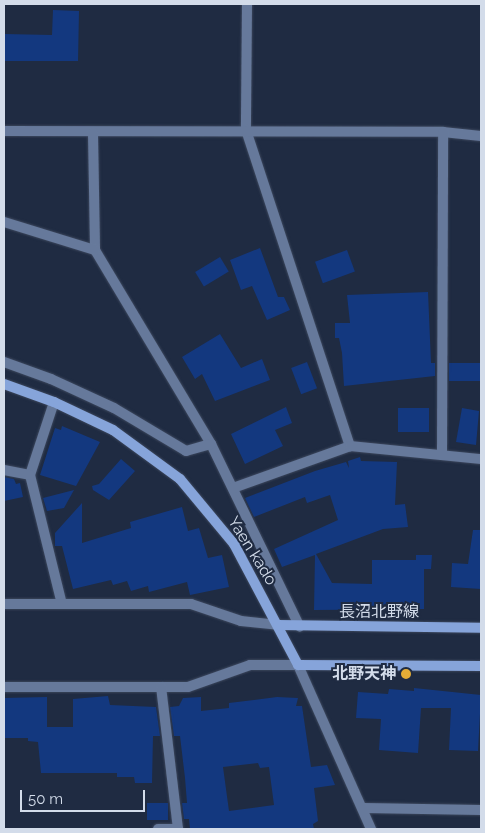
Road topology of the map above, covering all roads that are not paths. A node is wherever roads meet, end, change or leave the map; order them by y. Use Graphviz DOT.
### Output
graph roads {
  1 [pos="247,4"];
  2 [pos="246,130"];
  3 [pos="4,131"];
  4 [pos="443,132"];
  5 [pos="93,133"];
  6 [pos="481,136"];
  7 [pos="4,222"];
  8 [pos="95,250"];
  9 [pos="4,362"];
  10 [pos="4,384"];
  11 [pos="54,402"];
  12 [pos="211,444"];
  13 [pos="350,446"];
  14 [pos="442,455"];
  15 [pos="481,459"];
  16 [pos="4,470"];
  17 [pos="30,475"];
  18 [pos="233,488"];
  19 [pos="4,604"];
  20 [pos="62,604"];
  21 [pos="278,625"];
  22 [pos="300,627"];
  23 [pos="481,628"];
  24 [pos="298,665"];
  25 [pos="481,666"];
  26 [pos="4,687"];
  27 [pos="160,687"];
  28 [pos="364,808"];
  29 [pos="481,810"];
  30 [pos="158,829"];
  31 [pos="372,829"];
  1 -- 2 [label="street"];
  2 -- 4 [label="street"];
  2 -- 5 [label="street"];
  2 -- 13 [label="street"];
  3 -- 5 [label="street"];
  4 -- 6 [label="street"];
  4 -- 14 [label="street"];
  5 -- 8 [label="street"];
  7 -- 8 [label="street"];
  8 -- 12 [label="street"];
  9 -- 12 [label="street"];
  10 -- 11 [label="main road, Yaen kado"];
  11 -- 17 [label="street"];
  11 -- 21 [label="main road, Yaen kado"];
  12 -- 18 [label="street"];
  13 -- 14 [label="street"];
  13 -- 18 [label="street"];
  14 -- 15 [label="street"];
  16 -- 17 [label="street"];
  17 -- 20 [label="street"];
  18 -- 22 [label="street"];
  19 -- 20 [label="street"];
  20 -- 21 [label="street"];
  21 -- 22 [label="main road, 長沼北野線"];
  21 -- 24 [label="main road, Yaen kado"];
  22 -- 23 [label="main road, 長沼北野線"];
  24 -- 25 [label="main road"];
  24 -- 27 [label="street"];
  24 -- 28 [label="street, Yaen kado"];
  26 -- 27 [label="street"];
  27 -- 30 [label="street"];
  28 -- 29 [label="street"];
  28 -- 31 [label="street, Yaen kado"];
}
